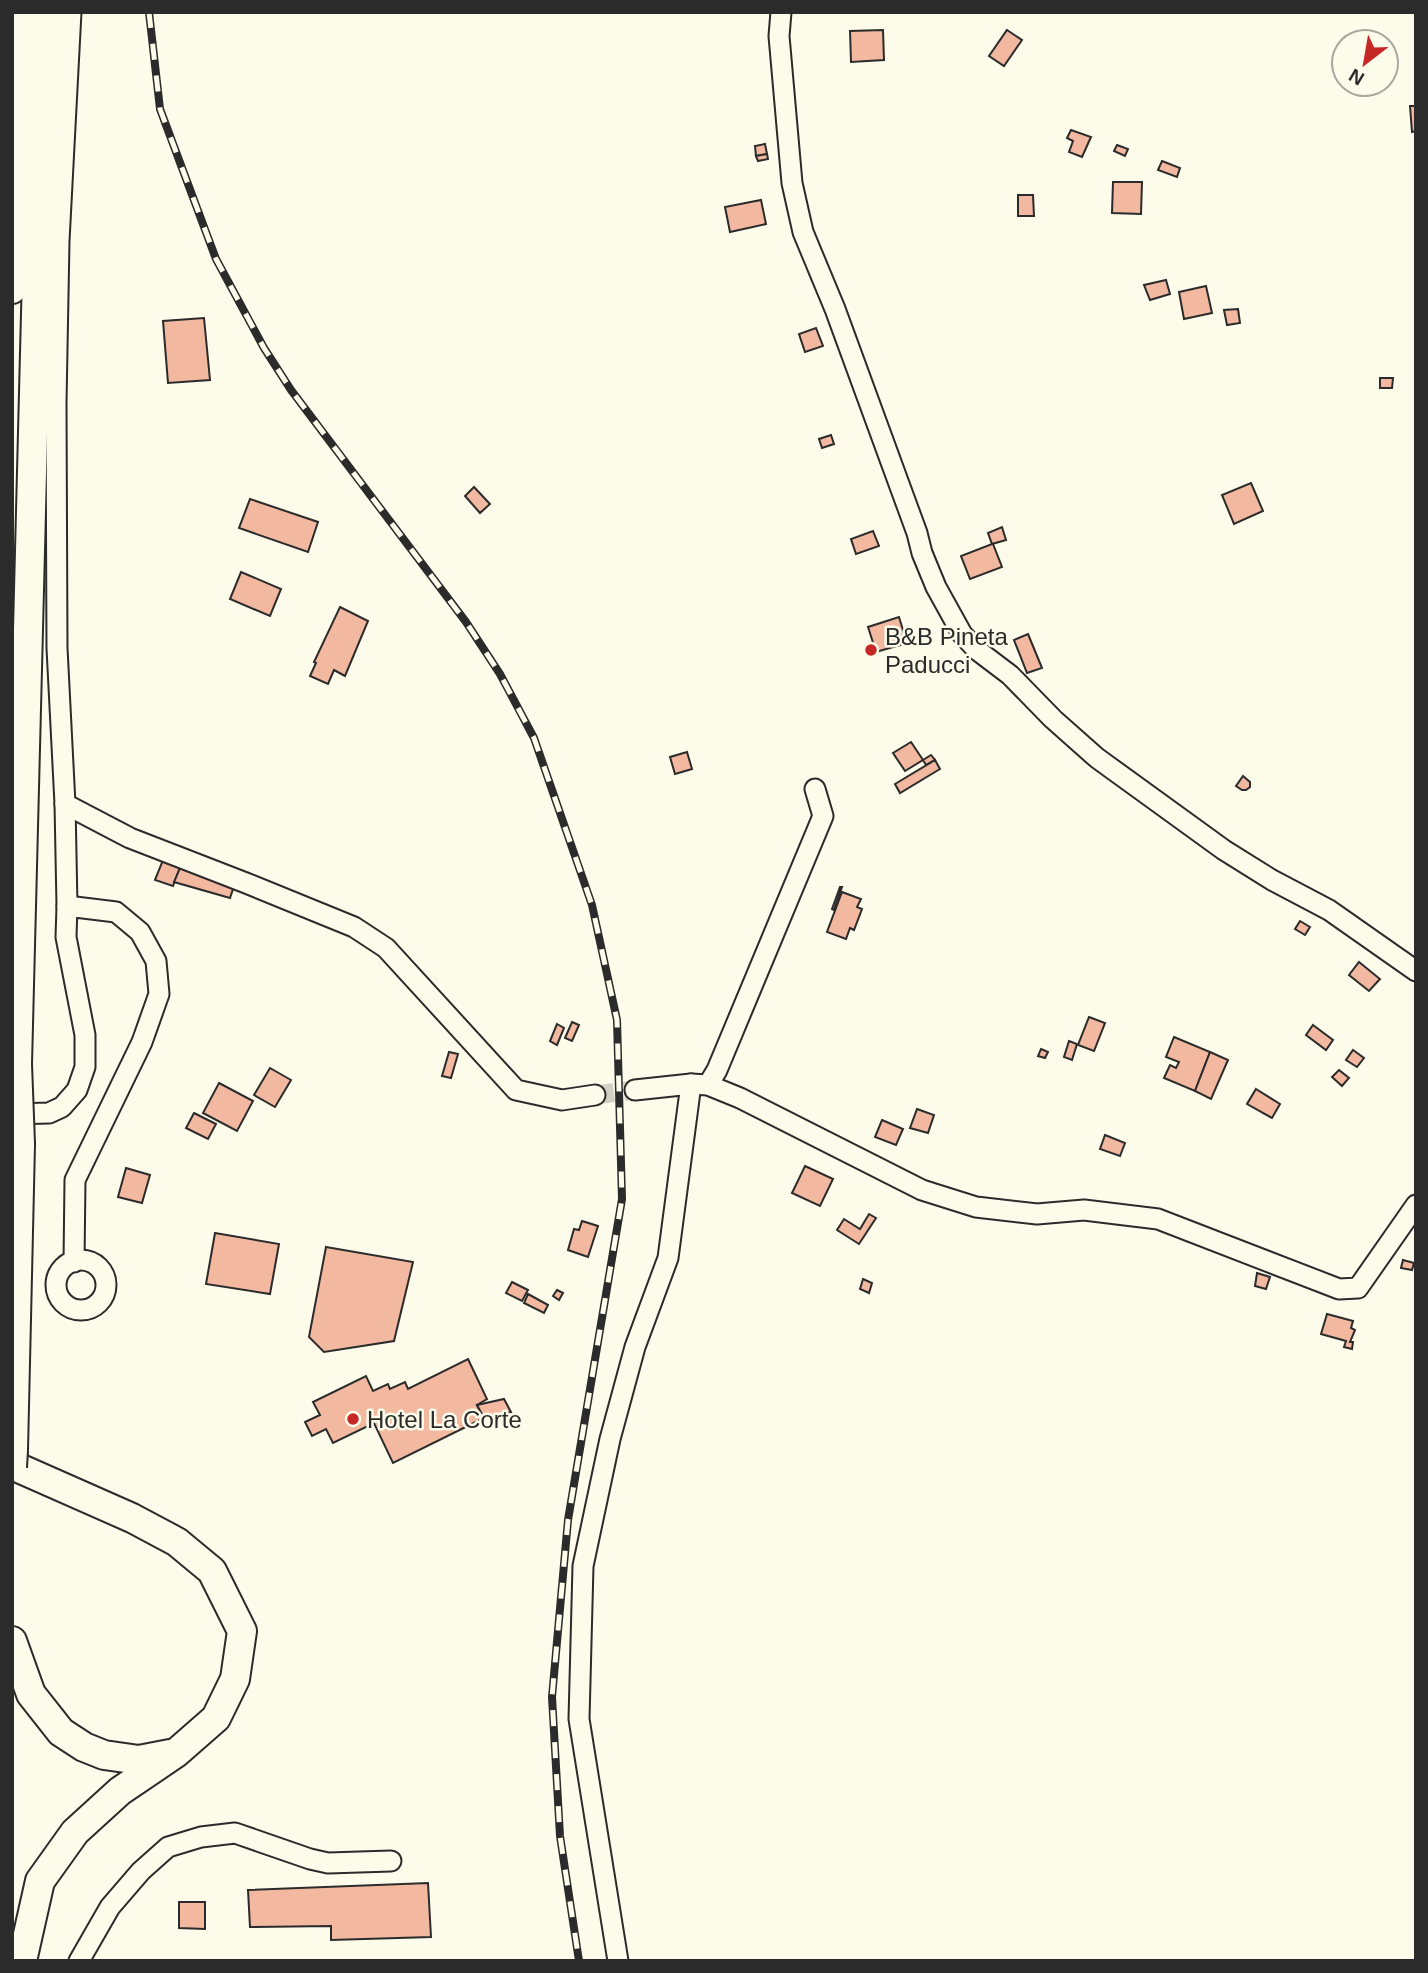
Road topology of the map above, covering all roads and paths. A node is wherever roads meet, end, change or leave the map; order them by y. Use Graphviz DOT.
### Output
graph roads {
  1 [pos="28,12"];
  2 [pos="51,12"];
  3 [pos="71,12"];
  4 [pos="781,12"];
  5 [pos="12,289"];
  6 [pos="815,789"];
  7 [pos="65,804"];
  8 [pos="67,906"];
  9 [pos="1416,971"];
  10 [pos="700,1085"];
  11 [pos="635,1090"];
  12 [pos="595,1095"];
  13 [pos="12,1114"];
  14 [pos="1416,1205"];
  15 [pos="74,1262"];
  16 [pos="13,1450"];
  17 [pos="12,1466"];
  18 [pos="12,1641"];
  19 [pos="176,1753"];
  20 [pos="391,1861"];
  21 [pos="22,1961"];
  22 [pos="79,1961"];
  23 [pos="618,1961"];
  1 -- 5 [label="highway"];
  2 -- 16 [label="highway, bridge"];
  3 -- 7 [label="street"];
  4 -- 9 [label="street"];
  6 -- 10 [label="street"];
  7 -- 8 [label="street"];
  7 -- 12 [label="street"];
  8 -- 13 [label="street"];
  8 -- 15 [label="street"];
  10 -- 11 [label="street"];
  10 -- 14 [label="street"];
  10 -- 23 [label="street"];
  16 -- 17 [label="highway, bridge"];
  17 -- 19 [label="highway"];
  18 -- 19 [label="highway"];
  19 -- 21 [label="highway"];
  20 -- 22 [label="street"];
}
